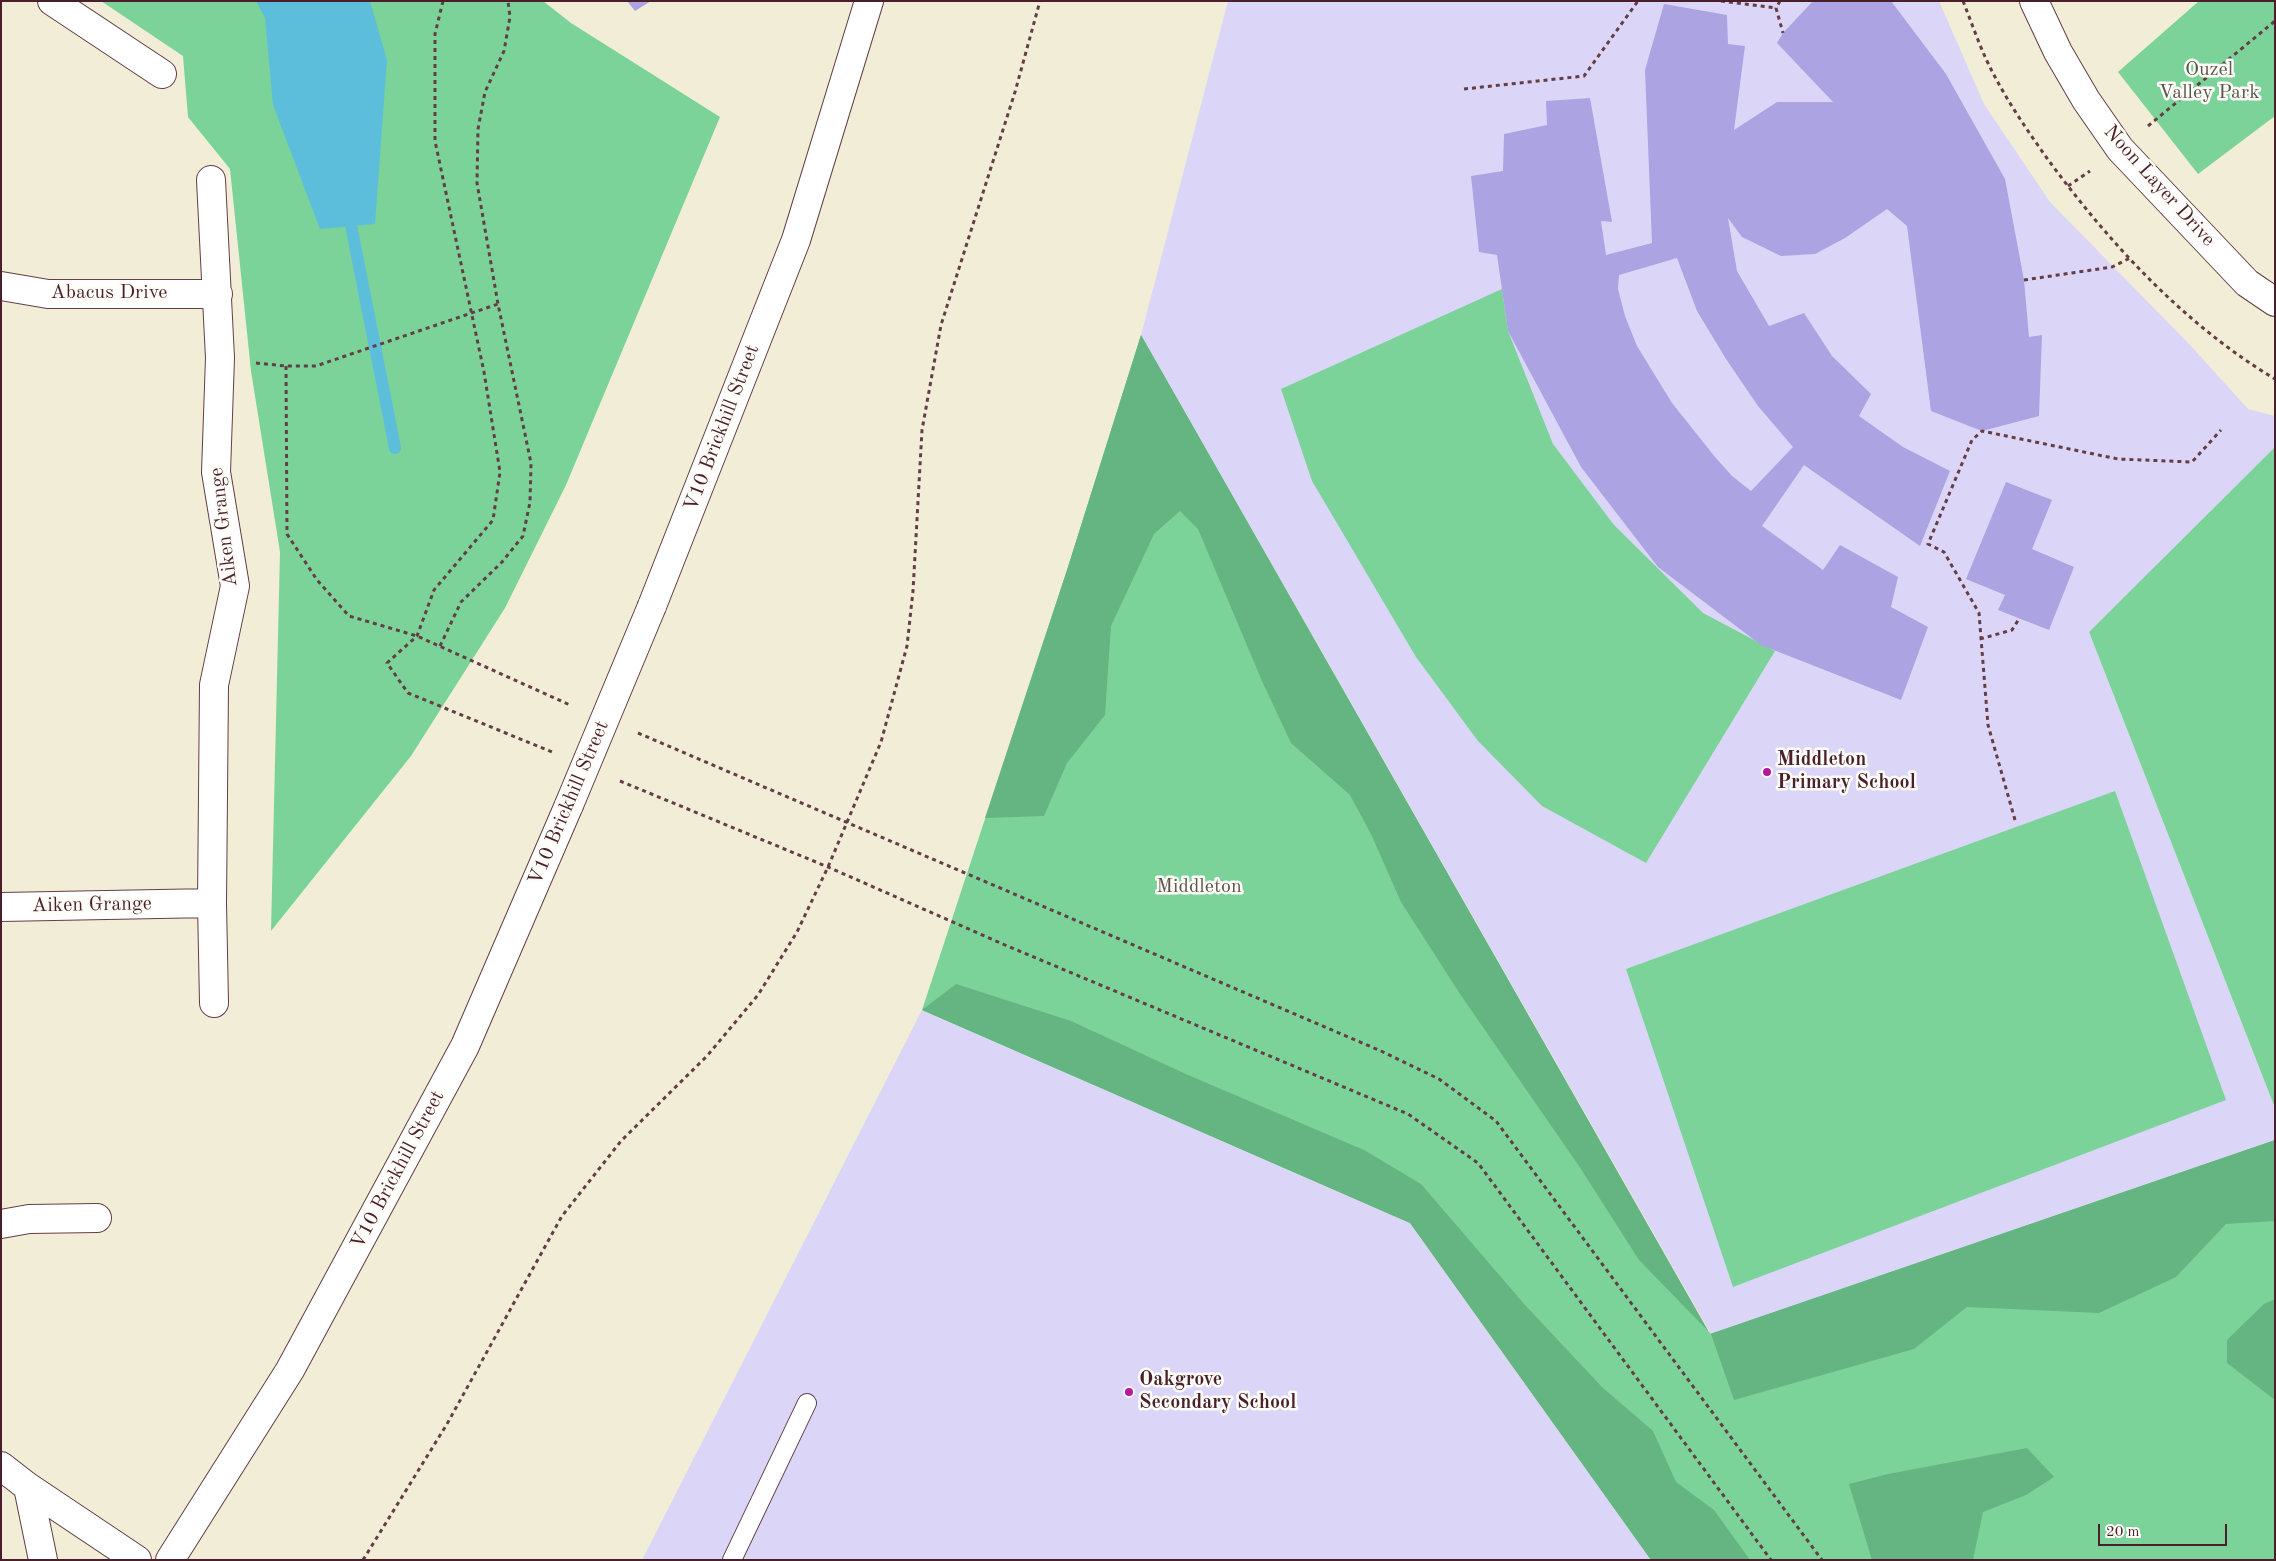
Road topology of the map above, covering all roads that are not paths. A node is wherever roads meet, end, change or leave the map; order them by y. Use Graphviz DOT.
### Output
graph roads {
  1 [pos="52,1"];
  2 [pos="869,1"];
  3 [pos="2034,1"];
  4 [pos="162,74"];
  5 [pos="211,180"];
  6 [pos="1,286"];
  7 [pos="218,294"];
  8 [pos="2275,302"];
  9 [pos="212,902"];
  10 [pos="1,907"];
  11 [pos="214,1003"];
  12 [pos="97,1218"];
  13 [pos="1,1224"];
  14 [pos="807,1403"];
  15 [pos="1,1466"];
  16 [pos="28,1487"];
  17 [pos="43,1560"];
  18 [pos="136,1560"];
  19 [pos="170,1560"];
  20 [pos="732,1560"];
  1 -- 4 [label="street"];
  2 -- 19 [label="street, V10 Brickhill Street, bridge"];
  3 -- 8 [label="street, Noon Layer Drive"];
  5 -- 7 [label="street, Aiken Grange"];
  6 -- 7 [label="street, Abacus Drive"];
  7 -- 9 [label="street, Aiken Grange"];
  9 -- 10 [label="street, Aiken Grange"];
  9 -- 11 [label="street, Aiken Grange"];
  12 -- 13 [label="street"];
  14 -- 20 [label="lane"];
  15 -- 16 [label="street"];
  16 -- 17 [label="street"];
  16 -- 18 [label="street"];
}
